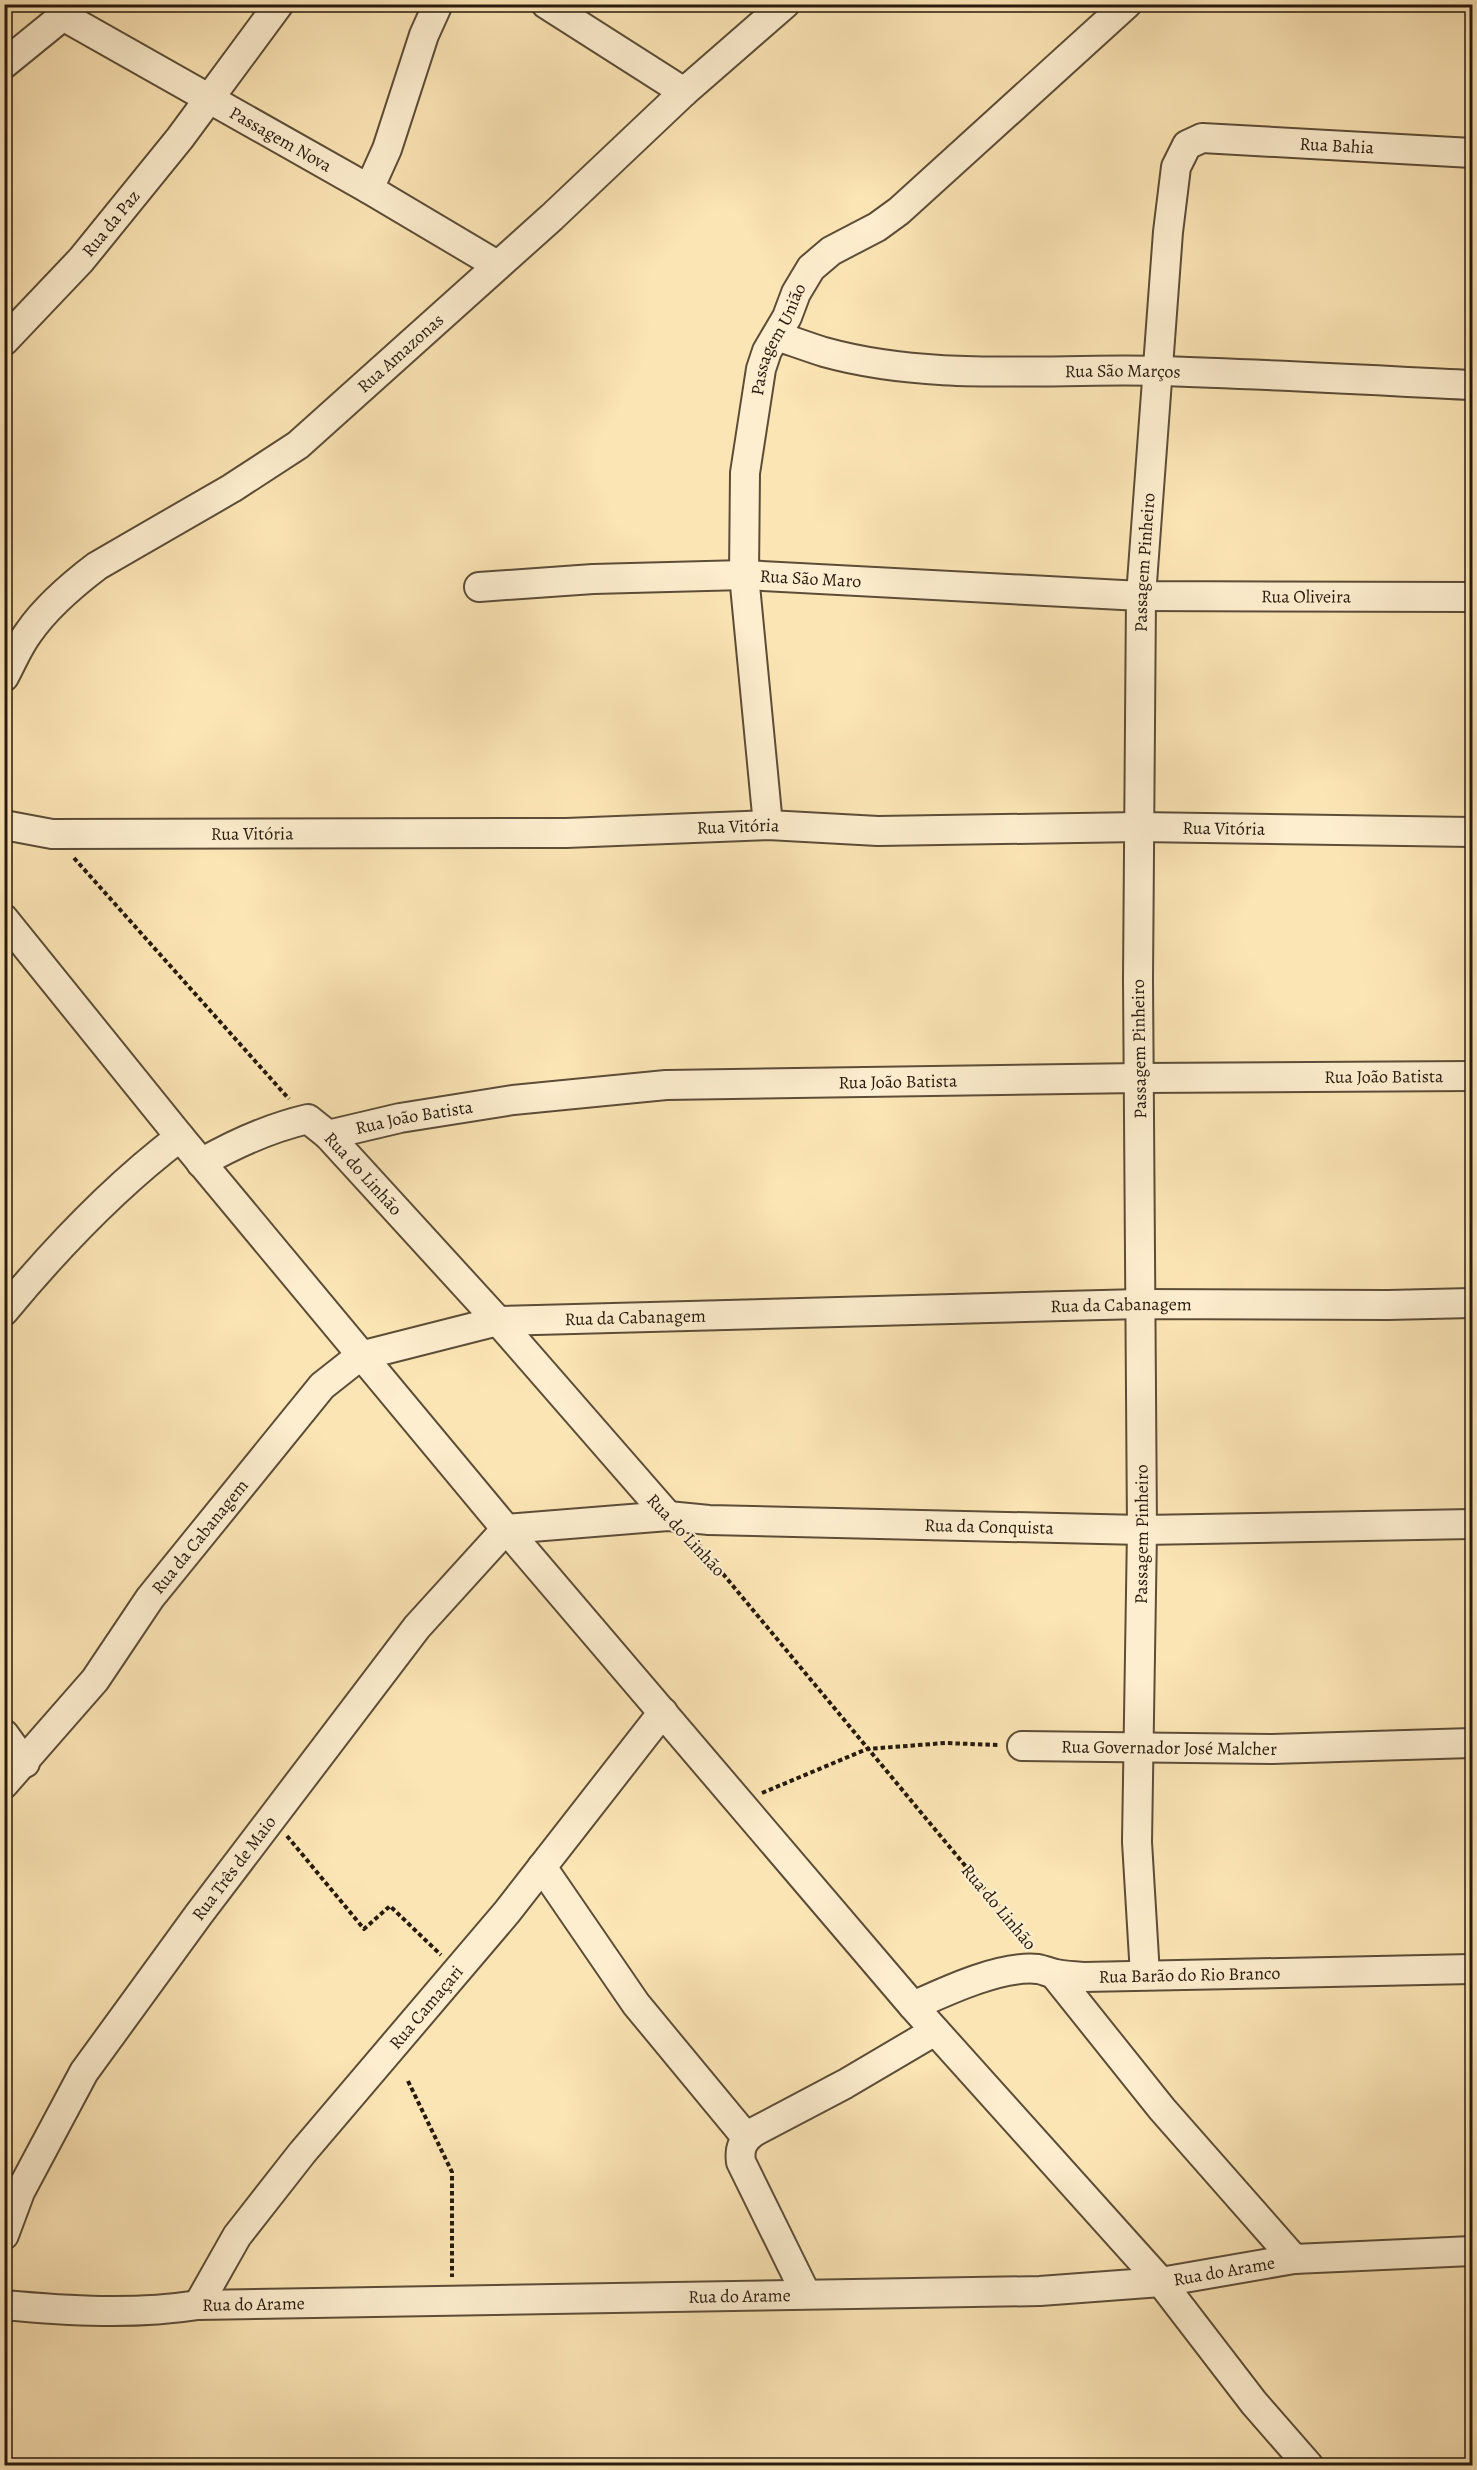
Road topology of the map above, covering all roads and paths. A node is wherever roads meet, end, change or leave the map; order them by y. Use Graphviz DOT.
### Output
graph roads {
  1 [pos="279,4"];
  2 [pos="438,4"];
  3 [pos="546,4"];
  4 [pos="785,4"];
  5 [pos="1127,4"];
  6 [pos="63,10"];
  7 [pos="4,64"];
  8 [pos="684,92"];
  9 [pos="210,98"];
  10 [pos="1202,138"];
  11 [pos="1473,153"];
  12 [pos="369,189"];
  13 [pos="497,265"];
  14 [pos="777,336"];
  15 [pos="4,341"];
  16 [pos="1157,371"];
  17 [pos="1473,385"];
  18 [pos="744,575"];
  19 [pos="479,587"];
  20 [pos="1141,596"];
  21 [pos="1473,597"];
  22 [pos="4,677"];
  23 [pos="4,825"];
  24 [pos="768,825"];
  25 [pos="1139,827"];
  26 [pos="1473,832"];
  27 [pos="52,834"];
  28 [pos="4,919"];
  29 [pos="1473,1076"];
  30 [pos="1140,1078"];
  31 [pos="318,1127"];
  32 [pos="180,1137"];
  33 [pos="201,1162"];
  34 [pos="1473,1303"];
  35 [pos="1140,1304"];
  36 [pos="4,1311"];
  37 [pos="498,1320"];
  38 [pos="360,1356"];
  39 [pos="668,1516"];
  40 [pos="1473,1524"];
  41 [pos="506,1529"];
  42 [pos="1143,1530"];
  43 [pos="663,1712"];
  44 [pos="4,1734"];
  45 [pos="1473,1743"];
  46 [pos="1022,1746"];
  47 [pos="867,1749"];
  48 [pos="1138,1749"];
  49 [pos="25,1763"];
  50 [pos="4,1784"];
  51 [pos="740,1802"];
  52 [pos="272,1818"];
  53 [pos="542,1867"];
  54 [pos="1473,1969"];
  55 [pos="456,1970"];
  56 [pos="1054,1974"];
  57 [pos="1145,1975"];
  58 [pos="913,2006"];
  59 [pos="935,2031"];
  60 [pos="408,2080"];
  61 [pos="746,2137"];
  62 [pos="4,2235"];
  63 [pos="1473,2251"];
  64 [pos="1294,2259"];
  65 [pos="452,2282"];
  66 [pos="1161,2282"];
  67 [pos="806,2294"];
  68 [pos="4,2305"];
  69 [pos="198,2306"];
  70 [pos="1309,2466"];
  1 -- 9 [label="street, Rua da Paz"];
  2 -- 12 [label="street"];
  3 -- 8 [label="street"];
  4 -- 8 [label="street, Rua Amazonas"];
  5 -- 14 [label="street, Passagem União"];
  6 -- 7 [label="street"];
  6 -- 9 [label="street, Passagem Nova"];
  8 -- 13 [label="street, Rua Amazonas"];
  9 -- 12 [label="street, Passagem Nova"];
  9 -- 15 [label="street, Rua da Paz"];
  10 -- 11 [label="street, Rua Bahia"];
  10 -- 16 [label="street, Passagem Pinheiro"];
  12 -- 13 [label="street, Passagem Nova"];
  13 -- 22 [label="street, Rua Amazonas"];
  14 -- 16 [label="street, Rua São Marços"];
  14 -- 18 [label="street, Passagem União"];
  16 -- 17 [label="street, Rua São Marços"];
  16 -- 20 [label="street, Passagem Pinheiro"];
  18 -- 19 [label="street, Rua São Maro"];
  18 -- 20 [label="street, Rua São Maro"];
  18 -- 24 [label="street, Passagem União"];
  20 -- 21 [label="street, Rua Oliveira"];
  20 -- 25 [label="street, Passagem Pinheiro"];
  23 -- 27 [label="street, Rua Vitória"];
  24 -- 25 [label="street, Rua Vitória"];
  24 -- 27 [label="street, Rua Vitória"];
  25 -- 26 [label="street, Rua Vitória"];
  25 -- 30 [label="street, Passagem Pinheiro"];
  27 -- 31 [label="path, Rua do Linhão"];
  28 -- 32 [label="street"];
  29 -- 30 [label="street, Rua João Batista"];
  30 -- 31 [label="street, Rua João Batista"];
  30 -- 35 [label="street, Passagem Pinheiro"];
  31 -- 33 [label="street, Rua João Batista"];
  31 -- 37 [label="street, Rua do Linhão"];
  32 -- 33 [label="street"];
  32 -- 36 [label="street"];
  33 -- 38 [label="street"];
  34 -- 35 [label="street, Rua da Cabanagem"];
  35 -- 37 [label="street, Rua da Cabanagem"];
  35 -- 42 [label="street, Passagem Pinheiro"];
  37 -- 38 [label="street, Rua da Cabanagem"];
  37 -- 39 [label="street, Rua do Linhão"];
  38 -- 41 [label="street"];
  38 -- 49 [label="street, Rua da Cabanagem"];
  39 -- 41 [label="street, Rua da Conquista"];
  39 -- 42 [label="street, Rua da Conquista"];
  39 -- 47 [label="path, Rua do Linhão"];
  40 -- 42 [label="street, Rua da Conquista"];
  41 -- 43 [label="street"];
  41 -- 52 [label="street, Rua Três de Maio"];
  42 -- 48 [label="street, Passagem Pinheiro"];
  43 -- 51 [label="street"];
  43 -- 53 [label="street, Rua Camaçari"];
  44 -- 49 [label="street"];
  45 -- 48 [label="street, Rua Governador José Malcher"];
  46 -- 47 [label="path"];
  46 -- 48 [label="street, Rua Governador José Malcher"];
  47 -- 51 [label="path"];
  47 -- 56 [label="path, Rua do Linhão"];
  48 -- 57 [label="street, Passagem Pinheiro"];
  49 -- 50 [label="street, Rua da Cabanagem"];
  51 -- 58 [label="street"];
  52 -- 55 [label="path"];
  52 -- 62 [label="street, Rua Três de Maio"];
  53 -- 55 [label="street, Rua Camaçari"];
  53 -- 61 [label="street"];
  54 -- 57 [label="street, Rua Barão do Rio Branco"];
  55 -- 69 [label="street, Rua Camaçari"];
  56 -- 57 [label="street, Rua Barão do Rio Branco"];
  56 -- 58 [label="street, Rua Barão do Rio Branco"];
  56 -- 64 [label="street"];
  58 -- 59 [label="street"];
  59 -- 61 [label="street"];
  59 -- 66 [label="street"];
  60 -- 65 [label="path"];
  61 -- 67 [label="street"];
  63 -- 64 [label="street, Rua do Arame"];
  64 -- 66 [label="street, Rua do Arame"];
  66 -- 67 [label="street, Rua do Arame"];
  66 -- 70 [label="street"];
  67 -- 69 [label="street, Rua do Arame"];
  68 -- 69 [label="street, Rua do Arame"];
}
